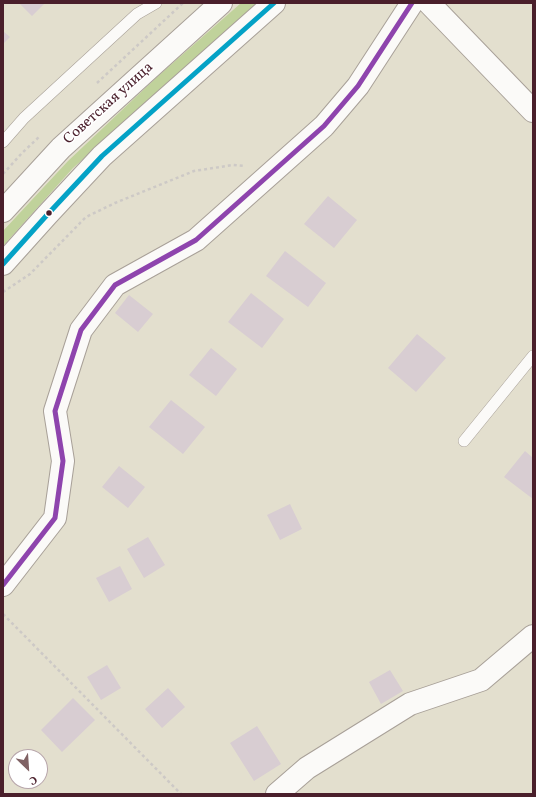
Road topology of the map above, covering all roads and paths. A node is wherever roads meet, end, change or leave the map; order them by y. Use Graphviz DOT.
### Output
graph roads {
  1 [pos="156,3"];
  2 [pos="221,3"];
  3 [pos="274,3"];
  4 [pos="412,3"];
  5 [pos="429,3"];
  6 [pos="533,111"];
  7 [pos="3,142"];
  8 [pos="276,169"];
  9 [pos="3,211"];
  10 [pos="3,264"];
  11 [pos="3,292"];
  12 [pos="533,356"];
  13 [pos="464,441"];
  14 [pos="3,585"];
  15 [pos="3,614"];
  16 [pos="533,636"];
  17 [pos="182,794"];
  18 [pos="277,794"];
  1 -- 7 [label="lane"];
  2 -- 9 [label="street, Советская улица"];
  3 -- 10 [label="street"];
  4 -- 8 [label="street"];
  5 -- 6 [label="street"];
  8 -- 11 [label="path"];
  8 -- 14 [label="street"];
  12 -- 13 [label="lane"];
  15 -- 17 [label="path"];
  16 -- 18 [label="street"];
}
